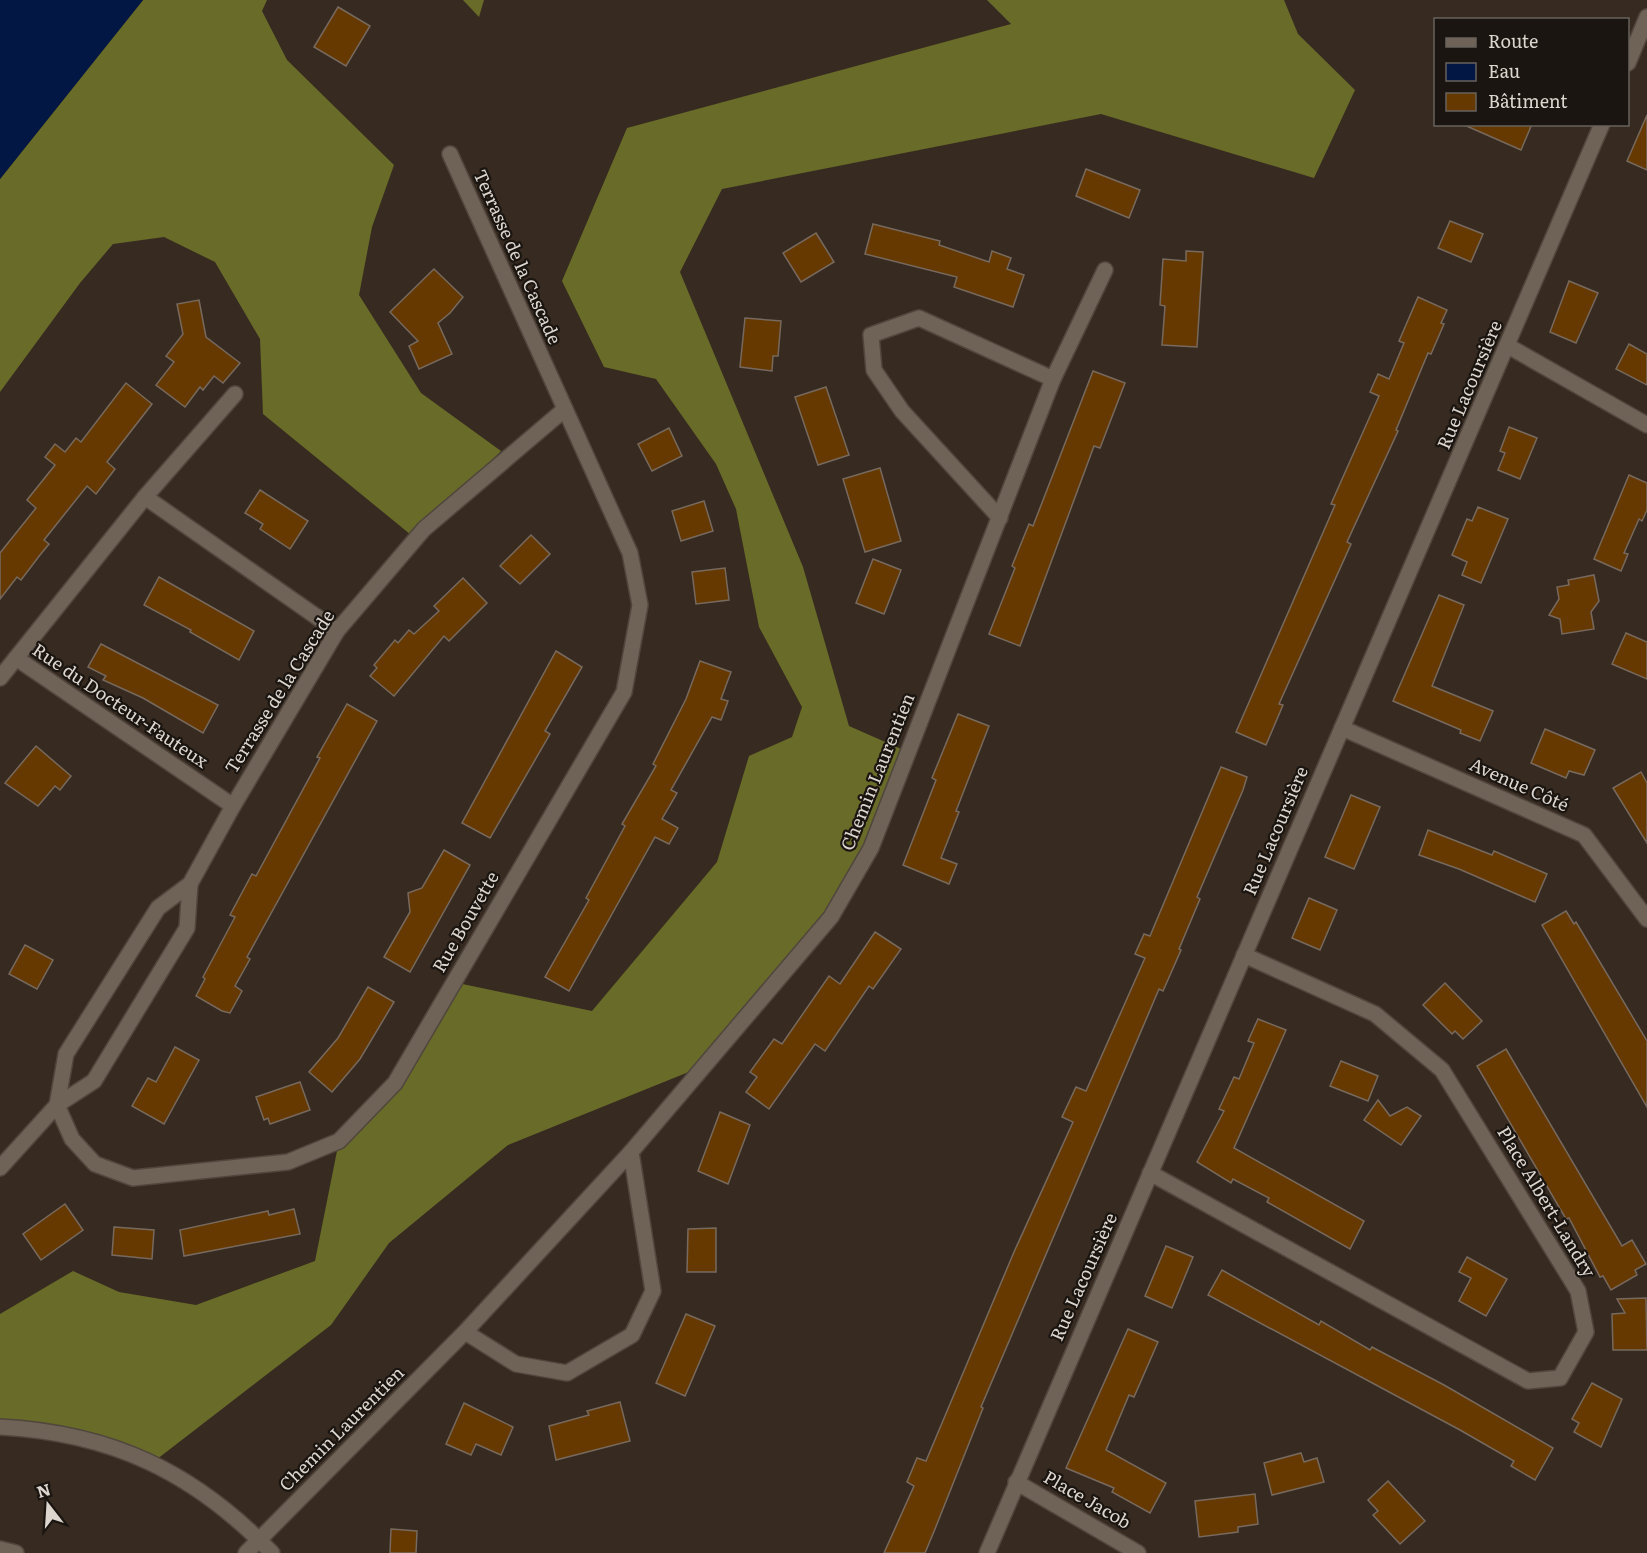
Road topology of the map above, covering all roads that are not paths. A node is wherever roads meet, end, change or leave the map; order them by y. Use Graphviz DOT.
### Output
graph roads {
  1 [pos="1647,17"];
  2 [pos="1629,61"];
  3 [pos="1601,126"];
  4 [pos="450,154"];
  5 [pos="1105,270"];
  6 [pos="1508,346"];
  7 [pos="1053,379"];
  8 [pos="235,394"];
  9 [pos="565,409"];
  10 [pos="1647,425"];
  11 [pos="145,497"];
  12 [pos="1000,518"];
  13 [pos="337,631"];
  14 [pos="16,658"];
  15 [pos="0,678"];
  16 [pos="1342,728"];
  17 [pos="233,806"];
  18 [pos="190,884"];
  19 [pos="1647,919"];
  20 [pos="1244,955"];
  21 [pos="57,1105"];
  22 [pos="631,1152"];
  23 [pos="0,1168"];
  24 [pos="1150,1173"];
  25 [pos="465,1332"];
  26 [pos="0,1426"];
  27 [pos="1016,1482"];
  28 [pos="260,1540"];
  29 [pos="0,1549"];
  30 [pos="16,1553"];
  31 [pos="246,1553"];
  32 [pos="272,1553"];
  33 [pos="987,1553"];
  34 [pos="1138,1553"];
  1 -- 2 [label="street"];
  3 -- 6 [label="street, Rue Lacoursière"];
  4 -- 9 [label="street, Terrasse de la Cascade"];
  5 -- 7 [label="street, Chemin Laurentien"];
  6 -- 10 [label="street"];
  6 -- 16 [label="street, Rue Lacoursière"];
  7 -- 12 [label="street, Chemin Laurentien"];
  7 -- 12 [label="street"];
  8 -- 11 [label="street, Rue du Docteur-Fauteux"];
  9 -- 13 [label="street, Terrasse de la Cascade"];
  9 -- 21 [label="street, Rue Bouvette"];
  11 -- 13 [label="street"];
  11 -- 14 [label="street, Rue du Docteur-Fauteux"];
  12 -- 22 [label="street, Chemin Laurentien"];
  13 -- 17 [label="street, Terrasse de la Cascade"];
  14 -- 15 [label="street, Rue du Docteur-Fauteux"];
  14 -- 17 [label="street, Rue du Docteur-Fauteux"];
  16 -- 19 [label="street, Avenue Côté"];
  16 -- 20 [label="street, Rue Lacoursière"];
  17 -- 18 [label="street, Terrasse de la Cascade"];
  18 -- 21 [label="street, Terrasse de la Cascade"];
  18 -- 21 [label="street, Terrasse de la Cascade"];
  20 -- 24 [label="street, Rue Lacoursière"];
  20 -- 24 [label="street, Place Albert-Landry"];
  21 -- 23 [label="street, Terrasse de la Cascade"];
  22 -- 25 [label="street, Chemin Laurentien"];
  22 -- 25 [label="street"];
  24 -- 27 [label="street, Rue Lacoursière"];
  25 -- 28 [label="street, Chemin Laurentien"];
  26 -- 28 [label="street"];
  27 -- 33 [label="street, Rue Lacoursière"];
  27 -- 34 [label="street, Place Jacob"];
  28 -- 31 [label="street, Chemin Laurentien"];
  28 -- 32 [label="street"];
  29 -- 30 [label="street"];
}
